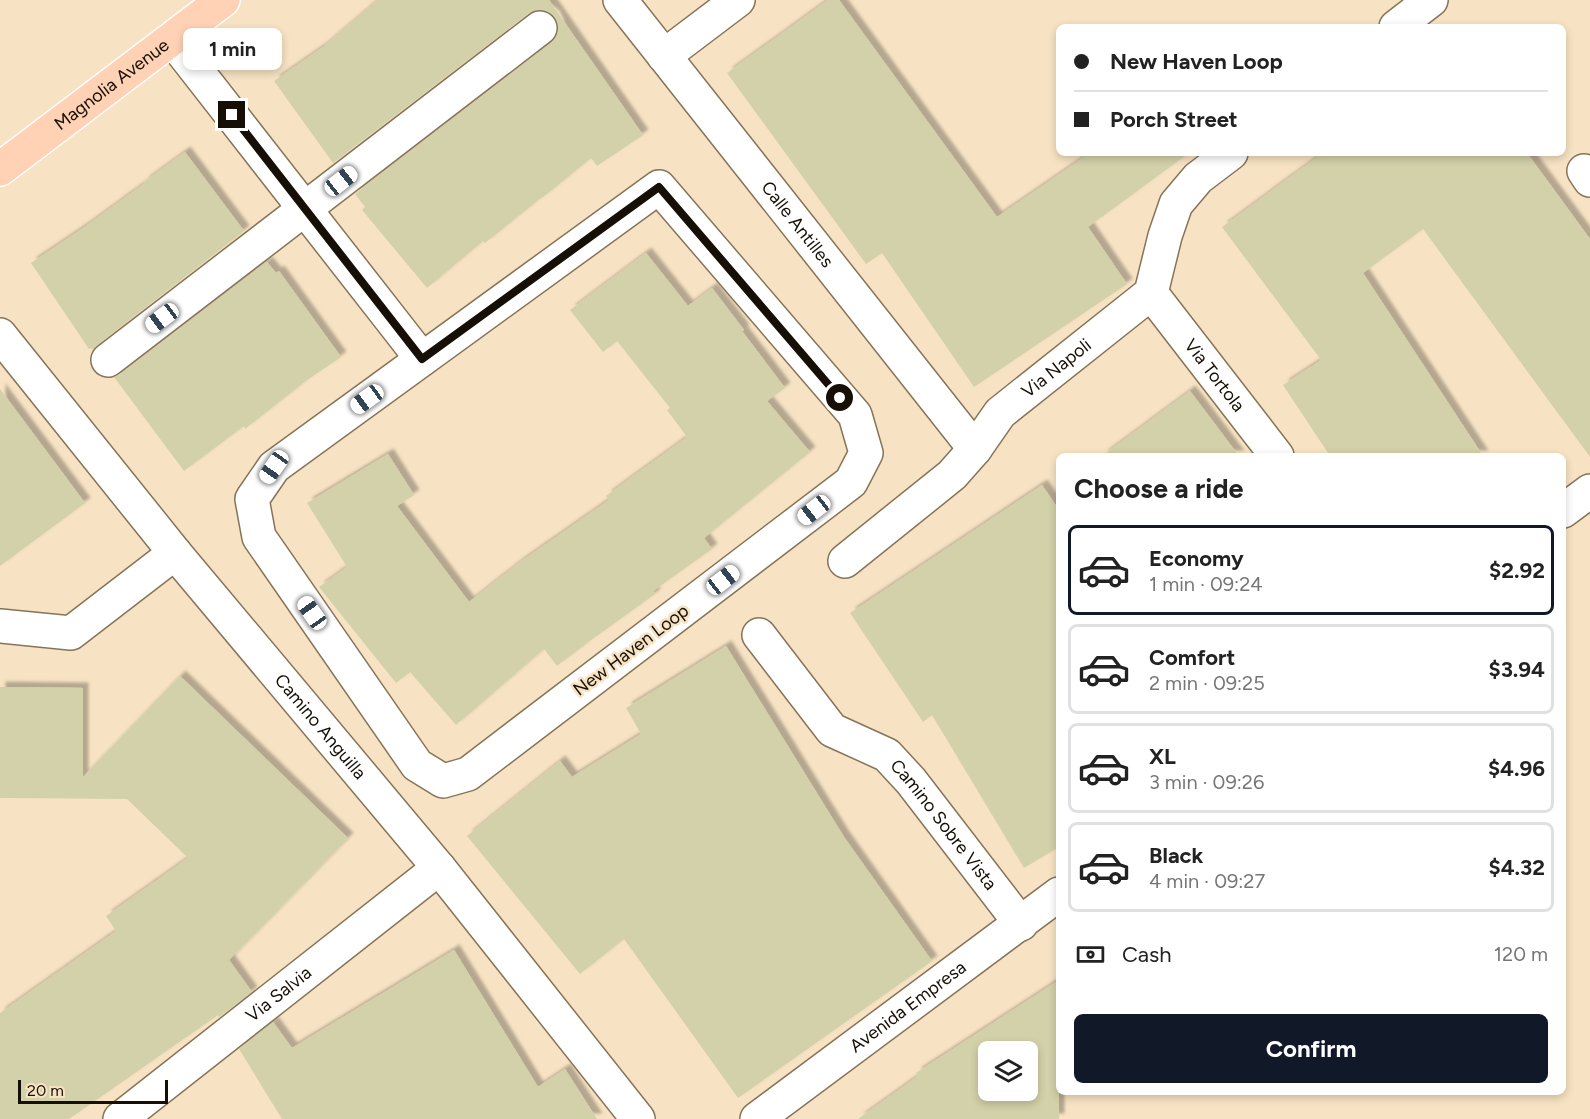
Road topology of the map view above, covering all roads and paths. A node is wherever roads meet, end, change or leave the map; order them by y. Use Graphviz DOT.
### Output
graph roads {
  1 [pos="223,0"];
  2 [pos="620,0"];
  3 [pos="738,0"];
  4 [pos="1431,0"];
  5 [pos="1400,24"];
  6 [pos="540,28"];
  7 [pos="172,39"];
  8 [pos="664,56"];
  9 [pos="1227,156"];
  10 [pos="0,170"];
  11 [pos="305,208"];
  12 [pos="1151,292"];
  13 [pos="0,336"];
  14 [pos="422,359"];
  15 [pos="108,360"];
  16 [pos="975,449"];
  17 [pos="1275,453"];
  18 [pos="1590,491"];
  19 [pos="1566,509"];
  20 [pos="175,553"];
  21 [pos="845,561"];
  22 [pos="0,626"];
  23 [pos="759,635"];
  24 [pos="439,868"];
  25 [pos="1056,896"];
  26 [pos="1021,924"];
  27 [pos="120,1119"];
  28 [pos="638,1119"];
  29 [pos="757,1119"];
  1 -- 7 [label="main road, Magnolia Avenue"];
  2 -- 8 [label="street, Calle Antilles"];
  3 -- 8 [label="street"];
  4 -- 5 [label="street"];
  6 -- 11 [label="street"];
  7 -- 10 [label="main road, Magnolia Avenue"];
  7 -- 11 [label="street"];
  8 -- 16 [label="street, Calle Antilles"];
  9 -- 12 [label="street"];
  11 -- 14 [label="street"];
  11 -- 15 [label="street"];
  12 -- 16 [label="street, Via Napoli"];
  12 -- 17 [label="street, Via Tortola"];
  13 -- 20 [label="street, Camino Anguilla"];
  14 -- 14 [label="street, New Haven Loop"];
  16 -- 21 [label="street, Via Napoli"];
  18 -- 19 [label="street"];
  20 -- 22 [label="street"];
  20 -- 24 [label="street, Camino Anguilla"];
  23 -- 26 [label="street, Camino Sobre Vista"];
  24 -- 27 [label="street, Via Salvia"];
  24 -- 28 [label="street, Camino Anguilla"];
  25 -- 26 [label="street, Avenida Empresa"];
  26 -- 29 [label="street, Avenida Empresa"];
}
